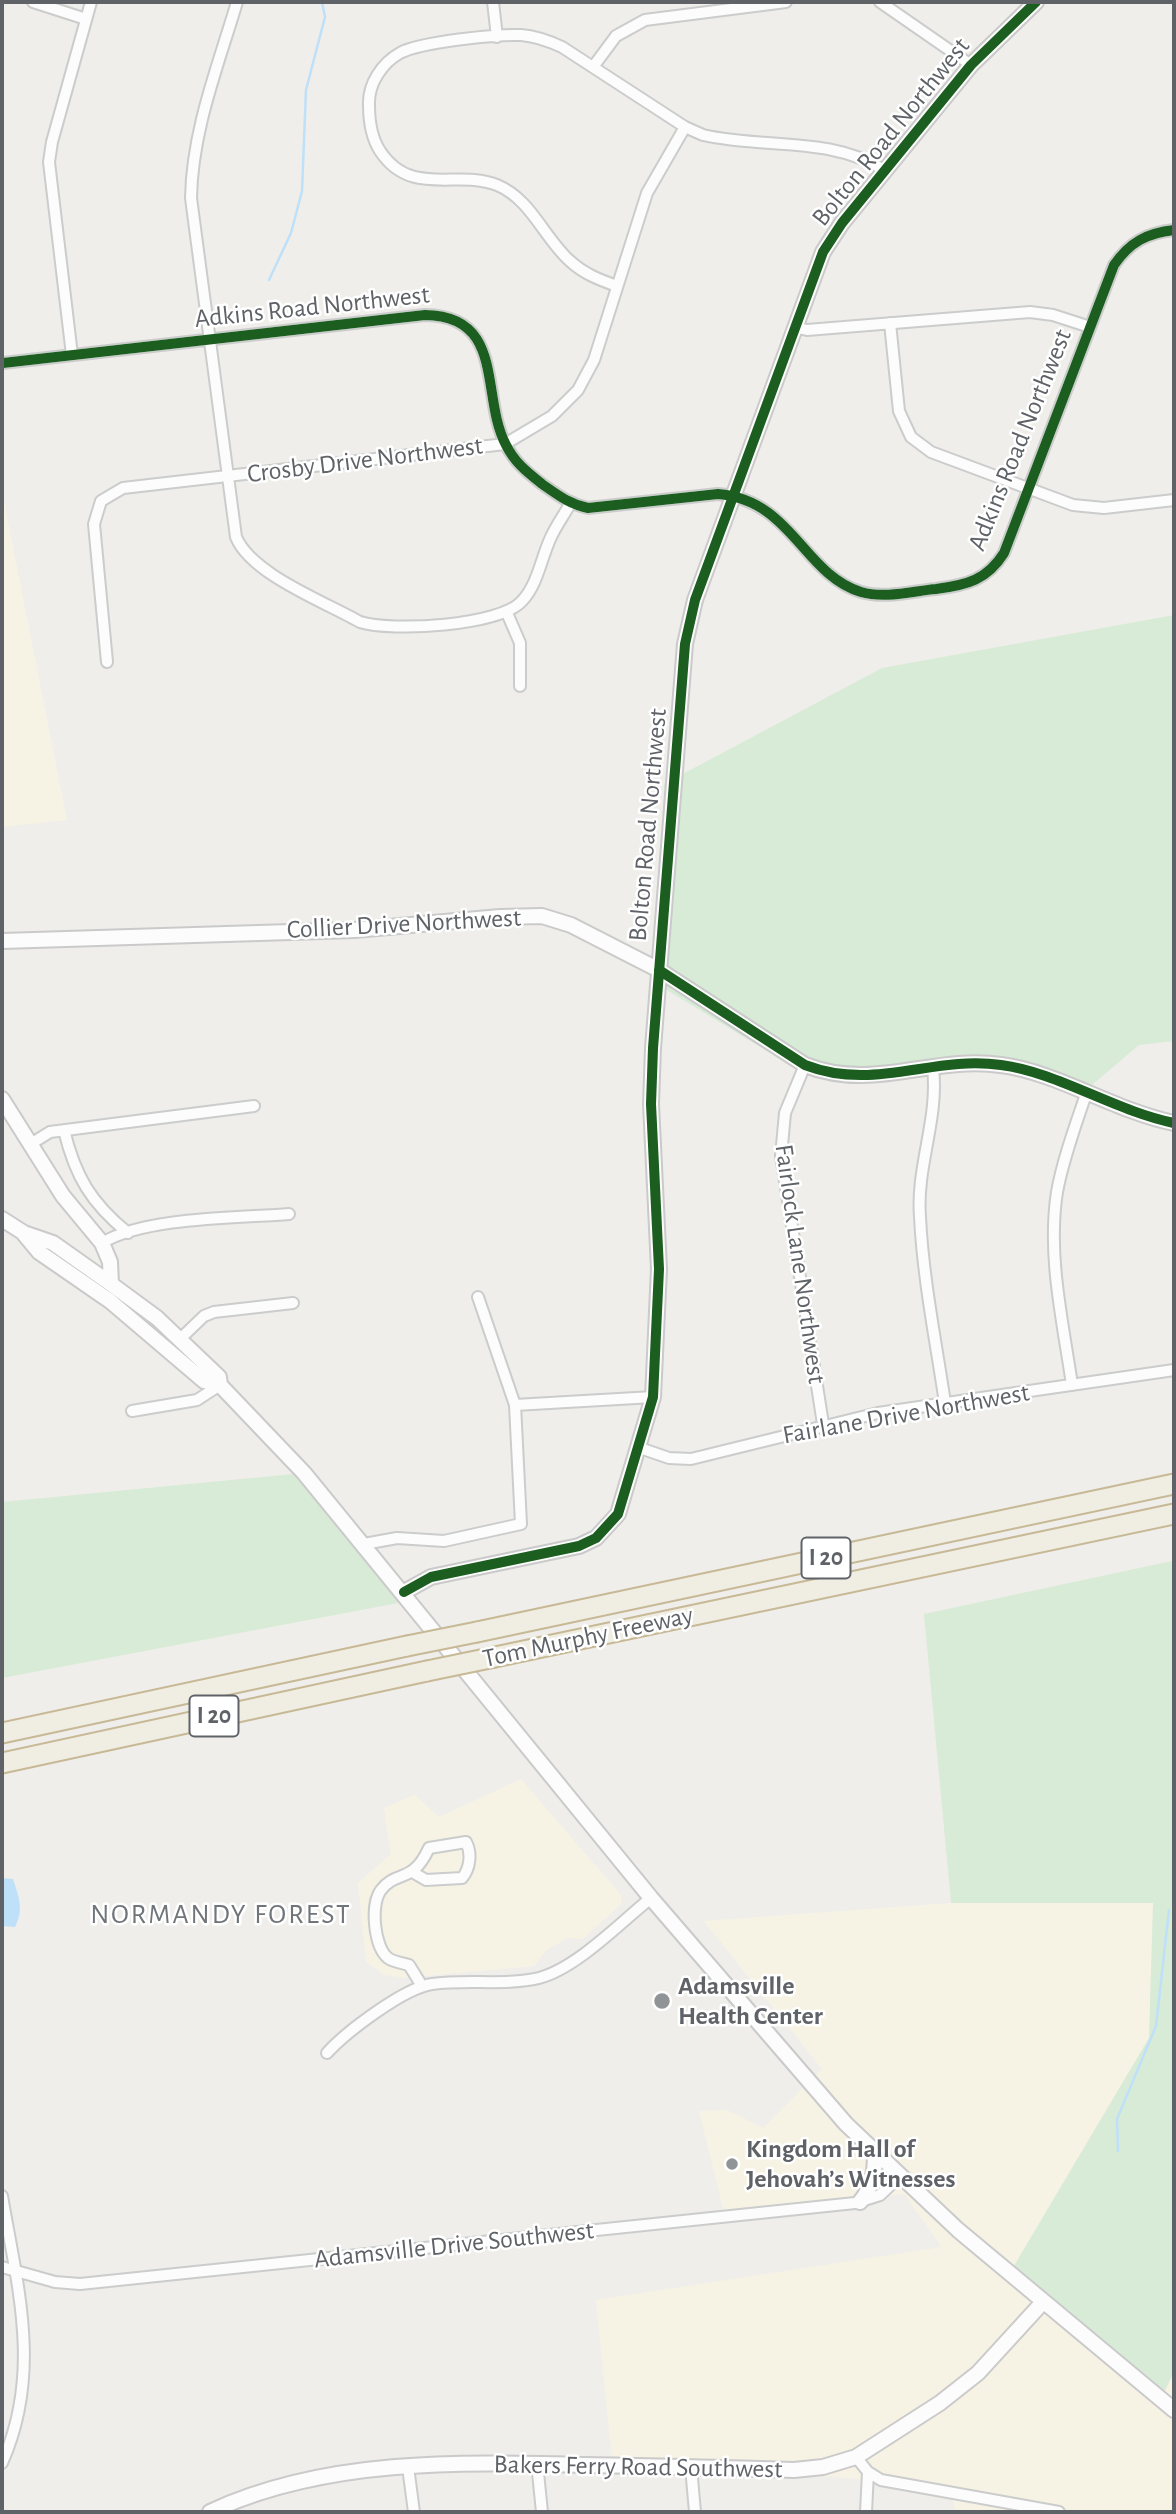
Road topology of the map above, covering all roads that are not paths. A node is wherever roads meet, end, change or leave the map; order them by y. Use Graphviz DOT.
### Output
graph roads {
  1 [pos="33,2"];
  2 [pos="91,2"];
  3 [pos="237,2"];
  4 [pos="493,2"];
  5 [pos="786,2"];
  6 [pos="880,2"];
  7 [pos="1036,2"];
  8 [pos="86,19"];
  9 [pos="497,37"];
  10 [pos="971,65"];
  11 [pos="593,67"];
  12 [pos="685,127"];
  13 [pos="884,170"];
  14 [pos="1174,230"];
  15 [pos="617,286"];
  16 [pos="890,323"];
  17 [pos="793,327"];
  18 [pos="1090,327"];
  19 [pos="209,339"];
  20 [pos="72,355"];
  21 [pos="4,363"];
  22 [pos="505,443"];
  23 [pos="228,476"];
  24 [pos="1029,489"];
  25 [pos="733,495"];
  26 [pos="1174,500"];
  27 [pos="570,505"];
  28 [pos="507,613"];
  29 [pos="107,663"];
  30 [pos="520,685"];
  31 [pos="2,941"];
  32 [pos="659,970"];
  33 [pos="805,1065"];
  34 [pos="933,1068"];
  35 [pos="1086,1094"];
  36 [pos="2,1099"];
  37 [pos="254,1106"];
  38 [pos="1174,1123"];
  39 [pos="64,1130"];
  40 [pos="29,1145"];
  41 [pos="289,1214"];
  42 [pos="2,1219"];
  43 [pos="24,1233"];
  44 [pos="128,1233"];
  45 [pos="102,1244"];
  46 [pos="111,1284"];
  47 [pos="478,1297"];
  48 [pos="293,1303"];
  49 [pos="180,1339"];
  50 [pos="1174,1370"];
  51 [pos="220,1385"];
  52 [pos="1072,1385"];
  53 [pos="653,1397"];
  54 [pos="945,1403"];
  55 [pos="515,1405"];
  56 [pos="132,1411"];
  57 [pos="823,1424"];
  58 [pos="640,1448"];
  59 [pos="1174,1484"];
  60 [pos="1174,1514"];
  61 [pos="364,1544"];
  62 [pos="404,1592"];
  63 [pos="2,1733"];
  64 [pos="2,1763"];
  65 [pos="414,1873"];
  66 [pos="651,1898"];
  67 [pos="422,1986"];
  68 [pos="327,2053"];
  69 [pos="874,2153"];
  70 [pos="899,2177"];
  71 [pos="2,2196"];
  72 [pos="860,2202"];
  73 [pos="2,2267"];
  74 [pos="15,2268"];
  75 [pos="1043,2302"];
  76 [pos="1174,2410"];
  77 [pos="856,2457"];
  78 [pos="2,2463"];
  79 [pos="537,2463"];
  80 [pos="408,2467"];
  81 [pos="691,2467"];
  82 [pos="868,2472"];
  83 [pos="210,2512"];
  84 [pos="414,2512"];
  85 [pos="542,2512"];
  86 [pos="695,2512"];
  87 [pos="866,2512"];
  88 [pos="1059,2512"];
  1 -- 8 [label="street"];
  2 -- 8 [label="street"];
  3 -- 19 [label="street"];
  4 -- 9 [label="street"];
  5 -- 11 [label="street"];
  6 -- 10 [label="street"];
  7 -- 10 [label="main road, Bolton Road Northwest"];
  8 -- 20 [label="street"];
  9 -- 11 [label="street"];
  9 -- 15 [label="street"];
  10 -- 13 [label="main road, Bolton Road Northwest"];
  11 -- 12 [label="street"];
  12 -- 13 [label="street"];
  12 -- 15 [label="street, Crosby Drive Northwest"];
  13 -- 17 [label="main road, Bolton Road Northwest"];
  14 -- 18 [label="street, Adkins Road Northwest"];
  15 -- 22 [label="street, Crosby Drive Northwest"];
  16 -- 17 [label="street"];
  16 -- 18 [label="street"];
  16 -- 24 [label="street"];
  17 -- 25 [label="main road, Bolton Road Northwest"];
  18 -- 24 [label="street, Adkins Road Northwest"];
  19 -- 20 [label="street, Adkins Road Northwest"];
  19 -- 22 [label="street, Adkins Road Northwest"];
  19 -- 23 [label="street"];
  20 -- 21 [label="street, Adkins Road Northwest"];
  22 -- 23 [label="street, Crosby Drive Northwest"];
  22 -- 27 [label="street, Adkins Road Northwest"];
  23 -- 28 [label="street"];
  23 -- 29 [label="street, Crosby Drive Northwest"];
  24 -- 25 [label="street, Adkins Road Northwest"];
  24 -- 26 [label="street"];
  25 -- 27 [label="street"];
  25 -- 32 [label="main road, Bolton Road Northwest"];
  27 -- 28 [label="street"];
  28 -- 30 [label="street"];
  31 -- 32 [label="main road, Collier Drive Northwest"];
  32 -- 33 [label="main road, Collier Drive Northwest"];
  32 -- 53 [label="main road, Bolton Road Northwest"];
  33 -- 34 [label="main road, Collier Drive Northwest"];
  33 -- 57 [label="street, Fairlock Lane Northwest"];
  34 -- 35 [label="main road, Collier Drive Northwest"];
  34 -- 54 [label="street"];
  35 -- 38 [label="main road, Collier Drive Northwest"];
  35 -- 52 [label="street"];
  36 -- 40 [label="main road"];
  37 -- 39 [label="street"];
  39 -- 40 [label="street"];
  39 -- 44 [label="street"];
  40 -- 45 [label="main road"];
  41 -- 44 [label="street"];
  42 -- 43 [label="main road"];
  43 -- 46 [label="main road"];
  43 -- 51 [label="main road"];
  44 -- 45 [label="street"];
  45 -- 46 [label="main road"];
  46 -- 49 [label="main road"];
  47 -- 55 [label="street"];
  48 -- 49 [label="street"];
  49 -- 51 [label="main road"];
  50 -- 52 [label="street, Fairlane Drive Northwest"];
  51 -- 56 [label="street"];
  51 -- 61 [label="main road"];
  52 -- 54 [label="street, Fairlane Drive Northwest"];
  53 -- 55 [label="street"];
  53 -- 58 [label="main road, Bolton Road Northwest"];
  54 -- 57 [label="street, Fairlane Drive Northwest"];
  55 -- 61 [label="street"];
  57 -- 58 [label="street, Fairlane Drive Northwest"];
  58 -- 62 [label="main road, Bolton Road Northwest"];
  59 -- 63 [label="highway, Tom Murphy Freeway / I 20, bridge"];
  60 -- 64 [label="highway, Tom Murphy Freeway / I 20, bridge"];
  61 -- 62 [label="main road"];
  62 -- 66 [label="main road"];
  65 -- 65 [label="street"];
  65 -- 67 [label="street"];
  66 -- 67 [label="street"];
  66 -- 69 [label="main road"];
  67 -- 68 [label="street"];
  69 -- 70 [label="main road"];
  69 -- 72 [label="main road"];
  70 -- 72 [label="street, Adamsville Drive Southwest"];
  70 -- 75 [label="main road"];
  71 -- 74 [label="street"];
  72 -- 74 [label="street, Adamsville Drive Southwest"];
  73 -- 74 [label="street, Adamsville Drive Southwest"];
  74 -- 78 [label="street"];
  75 -- 76 [label="main road"];
  75 -- 77 [label="main road, Bakers Ferry Road Southwest"];
  77 -- 81 [label="main road, Bakers Ferry Road Southwest"];
  77 -- 82 [label="street"];
  79 -- 80 [label="main road, Bakers Ferry Road Southwest"];
  79 -- 81 [label="main road, Bakers Ferry Road Southwest"];
  79 -- 85 [label="street"];
  80 -- 83 [label="main road, Bakers Ferry Road Southwest"];
  80 -- 84 [label="street"];
  81 -- 86 [label="street"];
  82 -- 87 [label="street"];
  82 -- 88 [label="street"];
}
